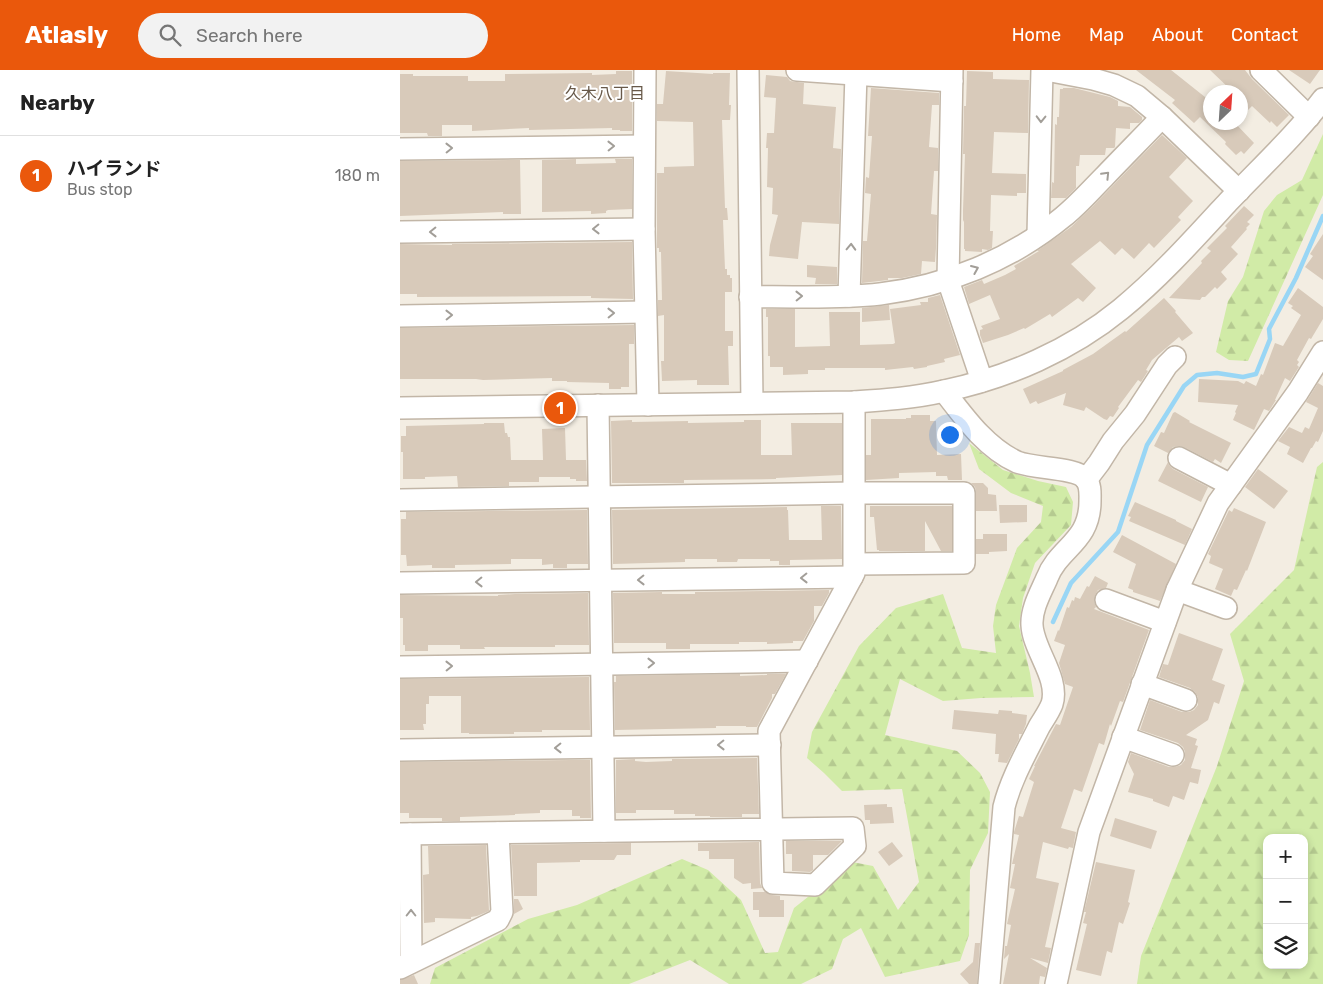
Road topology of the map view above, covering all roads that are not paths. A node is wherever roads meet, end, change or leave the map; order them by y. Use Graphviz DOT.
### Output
graph roads {
  1 [pos="645,70"];
  2 [pos="748,70"];
  3 [pos="797,70"];
  4 [pos="1044,70"];
  5 [pos="1261,70"];
  6 [pos="856,74"];
  7 [pos="952,75"];
  8 [pos="1323,99"];
  9 [pos="1162,116"];
  10 [pos="1309,117"];
  11 [pos="644,146"];
  12 [pos="400,149"];
  13 [pos="1239,191"];
  14 [pos="644,229"];
  15 [pos="400,232"];
  16 [pos="1038,235"];
  17 [pos="948,280"];
  18 [pos="850,296"];
  19 [pos="750,297"];
  20 [pos="645,312"];
  21 [pos="400,316"];
  22 [pos="1323,352"];
  23 [pos="1175,357"];
  24 [pos="982,381"];
  25 [pos="944,392"];
  26 [pos="854,402"];
  27 [pos="752,403"];
  28 [pos="598,405"];
  29 [pos="648,405"];
  30 [pos="400,408"];
  31 [pos="1179,458"];
  32 [pos="1086,480"];
  33 [pos="1231,485"];
  34 [pos="854,493"];
  35 [pos="600,498"];
  36 [pos="400,500"];
  37 [pos="854,571"];
  38 [pos="600,581"];
  39 [pos="400,583"];
  40 [pos="1176,590"];
  41 [pos="1106,600"];
  42 [pos="1226,608"];
  43 [pos="1165,622"];
  44 [pos="807,661"];
  45 [pos="602,664"];
  46 [pos="400,666"];
  47 [pos="1142,684"];
  48 [pos="1186,700"];
  49 [pos="1123,737"];
  50 [pos="770,745"];
  51 [pos="603,747"];
  52 [pos="400,750"];
  53 [pos="1173,755"];
  54 [pos="604,831"];
  55 [pos="498,832"];
  56 [pos="405,834"];
  57 [pos="406,965"];
  58 [pos="990,984"];
  59 [pos="1056,984"];
  1 -- 11 [label="street"];
  2 -- 19 [label="street"];
  3 -- 6 [label="street"];
  4 -- 9 [label="street"];
  4 -- 16 [label="street, one-way"];
  5 -- 10 [label="street"];
  6 -- 7 [label="street"];
  18 -- 6 [label="street, one-way"];
  7 -- 17 [label="street"];
  8 -- 10 [label="street"];
  9 -- 13 [label="street"];
  16 -- 9 [label="street, one-way"];
  10 -- 13 [label="street"];
  12 -- 11 [label="street, one-way"];
  11 -- 14 [label="street"];
  13 -- 24 [label="street"];
  14 -- 15 [label="street, one-way"];
  14 -- 20 [label="street"];
  17 -- 16 [label="street, one-way"];
  17 -- 18 [label="street"];
  17 -- 24 [label="street"];
  19 -- 18 [label="street, one-way"];
  19 -- 27 [label="street"];
  21 -- 20 [label="street, one-way"];
  20 -- 29 [label="street"];
  22 -- 33 [label="street"];
  23 -- 32 [label="street"];
  24 -- 25 [label="street"];
  25 -- 26 [label="street"];
  25 -- 32 [label="street"];
  26 -- 27 [label="street"];
  26 -- 34 [label="street"];
  27 -- 29 [label="street"];
  28 -- 29 [label="street"];
  28 -- 30 [label="street"];
  28 -- 35 [label="street"];
  31 -- 33 [label="street"];
  32 -- 58 [label="street"];
  33 -- 40 [label="street"];
  34 -- 35 [label="street"];
  34 -- 37 [label="street"];
  34 -- 37 [label="street"];
  35 -- 36 [label="street"];
  35 -- 38 [label="street"];
  37 -- 38 [label="street, one-way"];
  37 -- 44 [label="street"];
  38 -- 39 [label="street, one-way"];
  38 -- 45 [label="street"];
  40 -- 42 [label="street"];
  40 -- 43 [label="street"];
  41 -- 43 [label="street"];
  43 -- 47 [label="street"];
  45 -- 44 [label="street, one-way"];
  44 -- 50 [label="street"];
  46 -- 45 [label="street, one-way"];
  45 -- 51 [label="street"];
  47 -- 48 [label="street"];
  47 -- 49 [label="street"];
  49 -- 53 [label="street"];
  49 -- 59 [label="street"];
  50 -- 51 [label="street, one-way"];
  50 -- 54 [label="street"];
  51 -- 52 [label="street, one-way"];
  51 -- 54 [label="street"];
  54 -- 55 [label="street"];
  55 -- 56 [label="street"];
  55 -- 57 [label="street"];
  57 -- 56 [label="street, one-way"];
}
